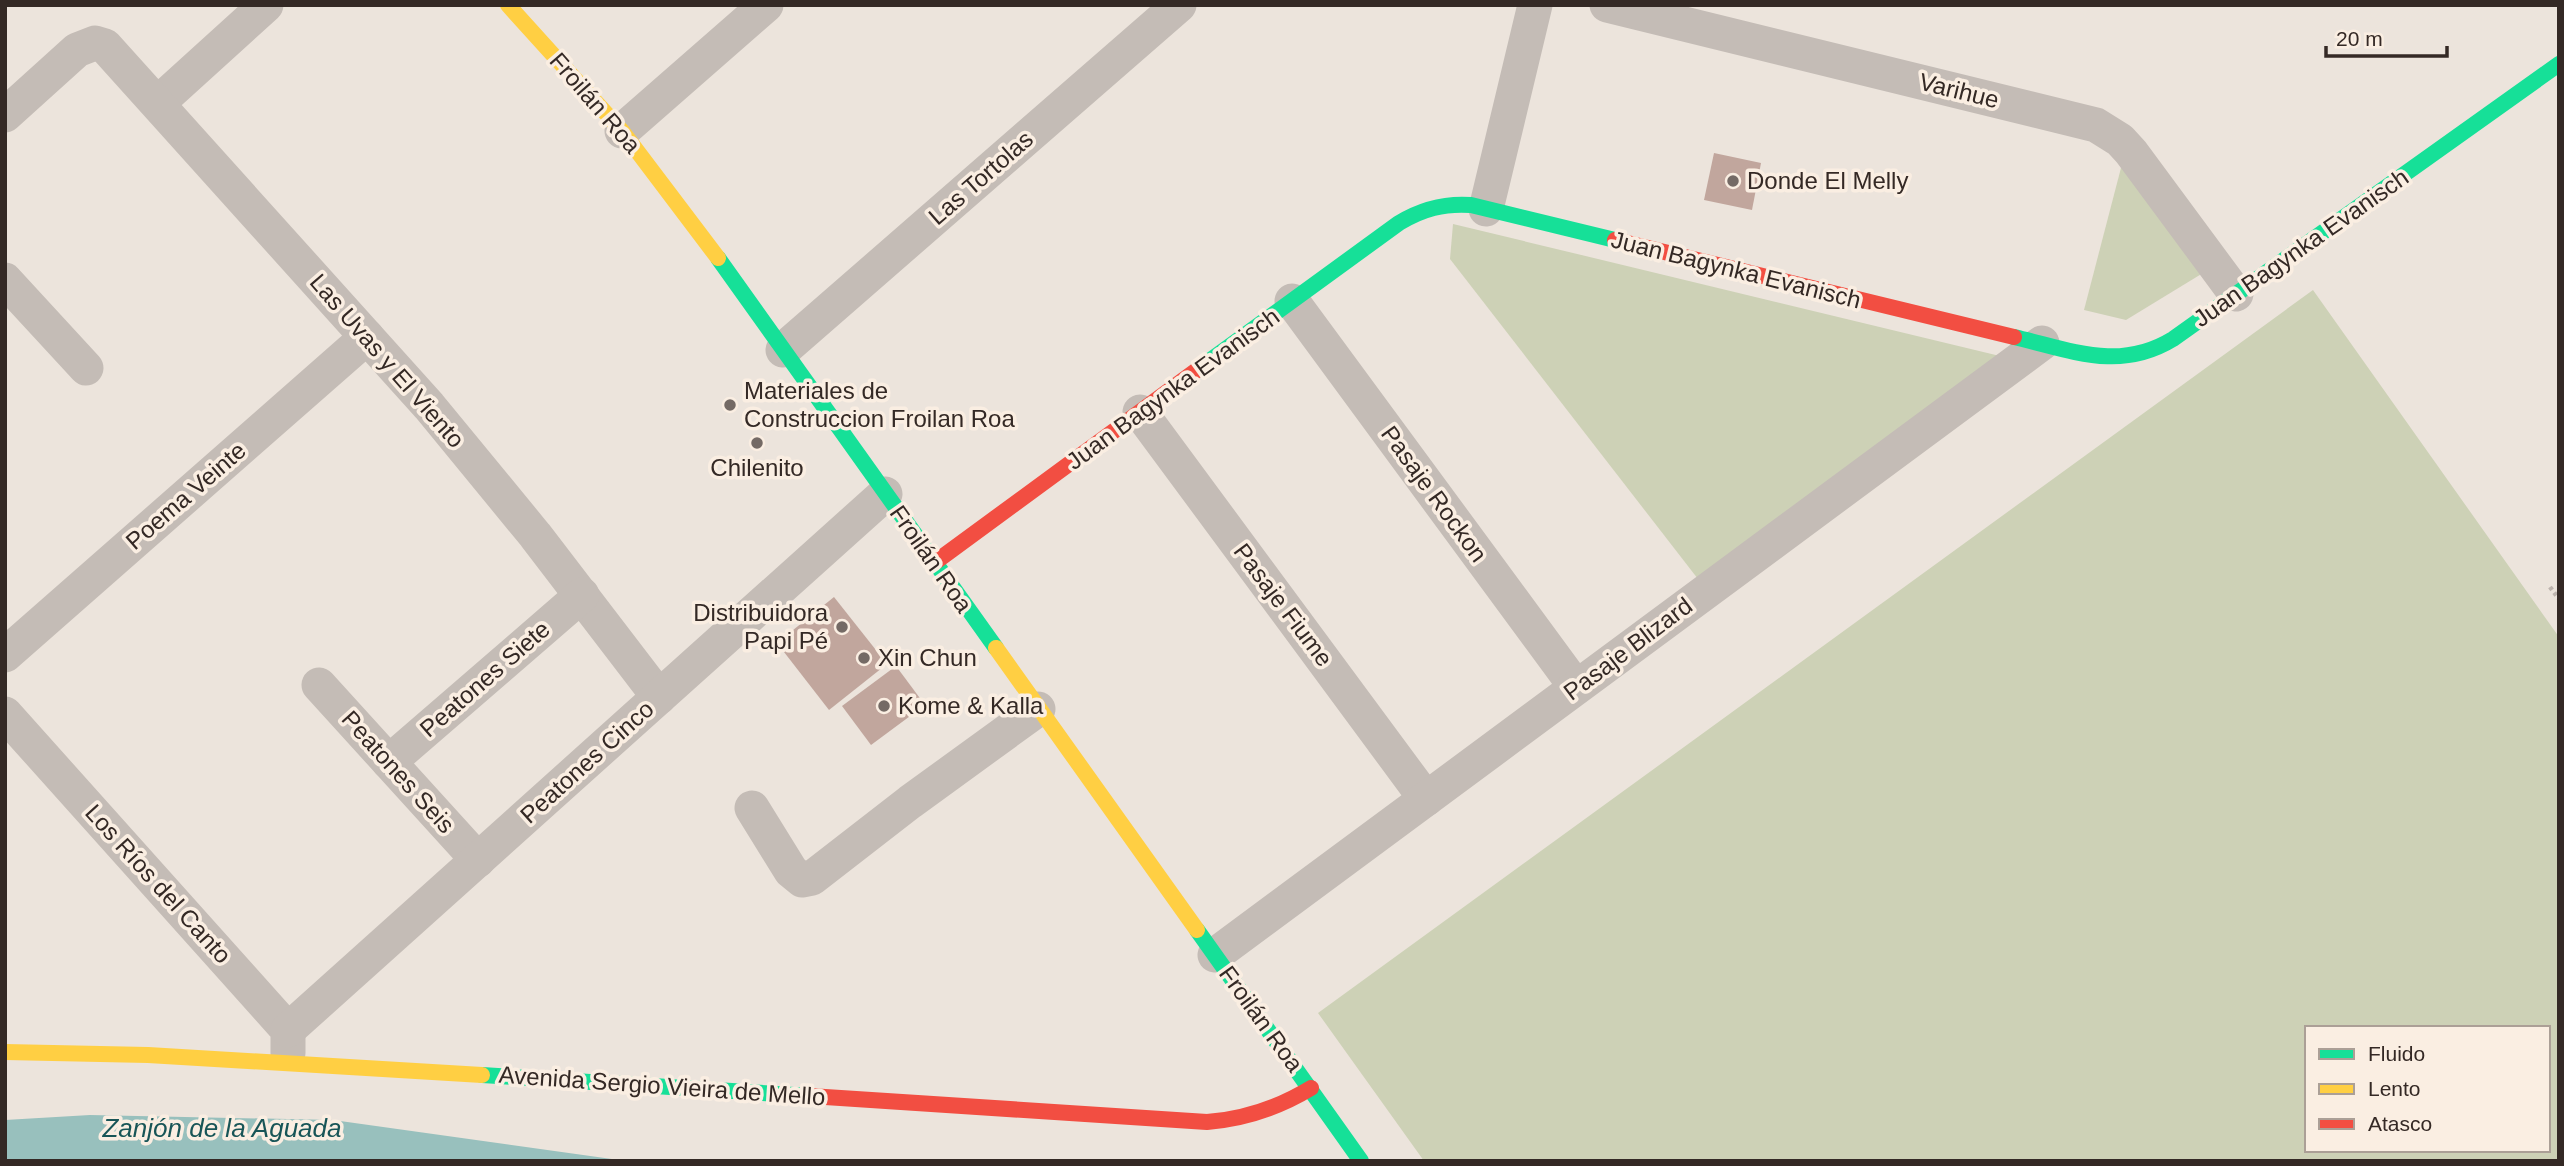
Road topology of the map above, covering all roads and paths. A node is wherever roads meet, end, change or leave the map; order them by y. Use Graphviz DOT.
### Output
graph roads {
  1 [pos="266,5"];
  2 [pos="508,5"];
  3 [pos="766,5"];
  4 [pos="1179,5"];
  5 [pos="1535,5"];
  6 [pos="1607,5"];
  7 [pos="2559,64"];
  8 [pos="158,103"];
  9 [pos="5,115"];
  10 [pos="622,131"];
  11 [pos="1486,209"];
  12 [pos="5,280"];
  13 [pos="2236,294"];
  14 [pos="1292,301"];
  15 [pos="367,337"];
  16 [pos="2042,343"];
  17 [pos="783,350"];
  18 [pos="86,368"];
  19 [pos="1140,412"];
  20 [pos="885,494"];
  21 [pos="934,563"];
  22 [pos="2550,587"];
  23 [pos="582,595"];
  24 [pos="2559,599"];
  25 [pos="5,654"];
  26 [pos="319,685"];
  27 [pos="1576,687"];
  28 [pos="659,697"];
  29 [pos="1038,709"];
  30 [pos="5,714"];
  31 [pos="389,762"];
  32 [pos="1426,799"];
  33 [pos="752,808"];
  34 [pos="478,859"];
  35 [pos="1215,955"];
  36 [pos="288,1046"];
  37 [pos="5,1052"];
  38 [pos="1311,1088"];
  39 [pos="1360,1160"];
  1 -- 8 [label="street"];
  2 -- 10 [label="main road, Froilán Roa"];
  3 -- 10 [label="street"];
  4 -- 17 [label="street, Las Tortolas"];
  5 -- 11 [label="street"];
  6 -- 13 [label="street, Varihue"];
  7 -- 13 [label="main road, Juan Bagynka Evanisch"];
  8 -- 9 [label="street, Las Uvas y El Viento"];
  8 -- 15 [label="street, Las Uvas y El Viento"];
  10 -- 17 [label="main road, Froilán Roa"];
  11 -- 14 [label="main road, Juan Bagynka Evanisch"];
  11 -- 16 [label="main road, Juan Bagynka Evanisch"];
  12 -- 18 [label="street"];
  13 -- 16 [label="main road, Juan Bagynka Evanisch"];
  14 -- 19 [label="main road, Juan Bagynka Evanisch"];
  14 -- 27 [label="street, Pasaje Rockon"];
  15 -- 23 [label="street, Las Uvas y El Viento"];
  15 -- 25 [label="street, Poema Veinte"];
  16 -- 27 [label="street, Pasaje Blizard"];
  17 -- 20 [label="main road, Froilán Roa"];
  19 -- 21 [label="main road, Juan Bagynka Evanisch"];
  19 -- 32 [label="street, Pasaje Fiume"];
  20 -- 21 [label="main road, Froilán Roa"];
  20 -- 28 [label="street, Peatones Cinco"];
  21 -- 29 [label="main road, Froilán Roa"];
  22 -- 24 [label="path"];
  23 -- 28 [label="street, Las Uvas y El Viento"];
  23 -- 31 [label="street, Peatones Siete"];
  26 -- 31 [label="street, Peatones Seis"];
  27 -- 32 [label="street, Pasaje Blizard"];
  28 -- 34 [label="street, Peatones Cinco"];
  29 -- 33 [label="street"];
  29 -- 35 [label="main road, Froilán Roa"];
  30 -- 36 [label="street, Los Ríos del Canto"];
  31 -- 34 [label="street, Peatones Seis"];
  32 -- 35 [label="street, Pasaje Blizard"];
  34 -- 36 [label="street, Peatones Cinco"];
  35 -- 38 [label="main road, Froilán Roa"];
  36 -- 37 [label="main road, Avenida Sergio Vieira de Mello"];
  36 -- 38 [label="main road, Avenida Sergio Vieira de Mello"];
  38 -- 39 [label="main road, Froilán Roa"];
}
